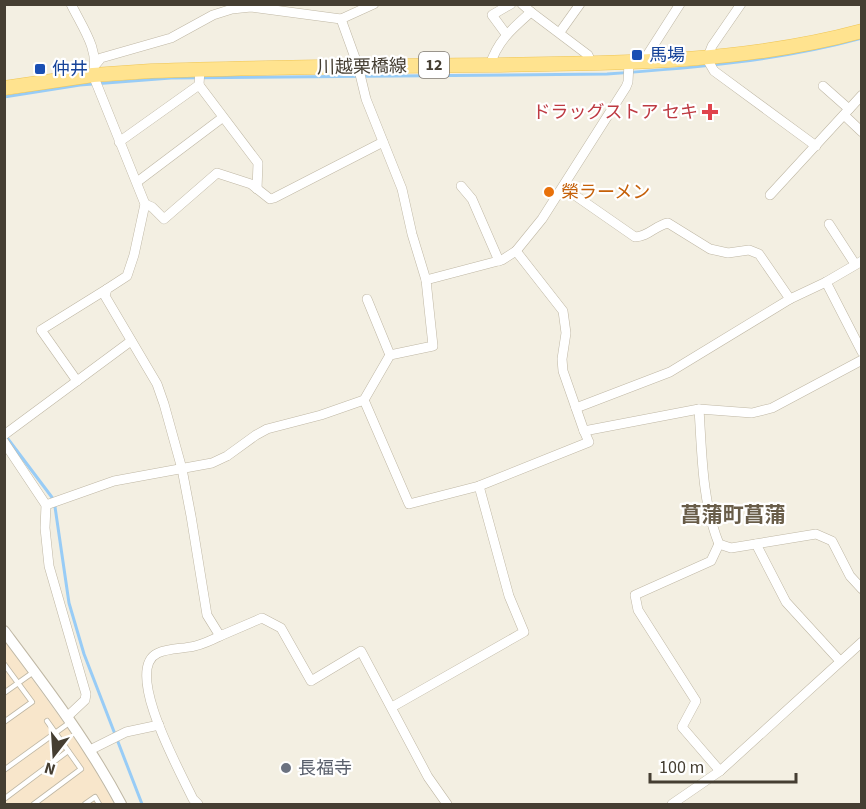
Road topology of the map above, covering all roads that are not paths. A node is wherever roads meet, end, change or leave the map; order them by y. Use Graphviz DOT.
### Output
graph roads {
  1 [pos="71,4"];
  2 [pos="374,4"];
  3 [pos="487,4"];
  4 [pos="511,4"];
  5 [pos="522,4"];
  6 [pos="580,4"];
  7 [pos="680,4"];
  8 [pos="741,4"];
  9 [pos="363,7"];
  10 [pos="531,12"];
  11 [pos="492,15"];
  12 [pos="341,19"];
  13 [pos="861,31"];
  14 [pos="560,32"];
  15 [pos="506,34"];
  16 [pos="707,59"];
  17 [pos="646,62"];
  18 [pos="629,63"];
  19 [pos="490,64"];
  20 [pos="592,64"];
  21 [pos="358,66"];
  22 [pos="94,69"];
  23 [pos="200,69"];
  24 [pos="199,85"];
  25 [pos="823,86"];
  26 [pos="4,88"];
  27 [pos="861,95"];
  28 [pos="846,112"];
  29 [pos="222,118"];
  30 [pos="861,132"];
  31 [pos="119,142"];
  32 [pos="383,142"];
  33 [pos="816,146"];
  34 [pos="137,182"];
  35 [pos="461,186"];
  36 [pos="563,187"];
  37 [pos="257,189"];
  38 [pos="770,195"];
  39 [pos="145,204"];
  40 [pos="829,224"];
  41 [pos="516,251"];
  42 [pos="500,261"];
  43 [pos="858,263"];
  44 [pos="426,280"];
  45 [pos="826,282"];
  46 [pos="106,289"];
  47 [pos="366,299"];
  48 [pos="790,299"];
  49 [pos="131,341"];
  50 [pos="861,352"];
  51 [pos="390,355"];
  52 [pos="861,360"];
  53 [pos="77,381"];
  54 [pos="364,400"];
  55 [pos="576,408"];
  56 [pos="699,409"];
  57 [pos="584,431"];
  58 [pos="4,435"];
  59 [pos="4,442"];
  60 [pos="182,469"];
  61 [pos="479,486"];
  62 [pos="46,505"];
  63 [pos="719,544"];
  64 [pos="756,544"];
  65 [pos="861,589"];
  66 [pos="4,631"];
  67 [pos="220,636"];
  68 [pos="861,642"];
  69 [pos="840,661"];
  70 [pos="4,664"];
  71 [pos="34,671"];
  72 [pos="18,683"];
  73 [pos="4,693"];
  74 [pos="392,707"];
  75 [pos="70,719"];
  76 [pos="46,721"];
  77 [pos="4,722"];
  78 [pos="159,725"];
  79 [pos="54,733"];
  80 [pos="90,750"];
  81 [pos="69,751"];
  82 [pos="4,770"];
  83 [pos="720,771"];
  84 [pos="4,799"];
  85 [pos="34,804"];
  86 [pos="85,804"];
  87 [pos="99,804"];
  88 [pos="121,804"];
  89 [pos="198,804"];
  90 [pos="447,804"];
  91 [pos="672,804"];
  1 -- 22 [label="street"];
  2 -- 9 [label="street"];
  3 -- 11 [label="street"];
  4 -- 11 [label="street"];
  5 -- 10 [label="street"];
  6 -- 14 [label="street"];
  7 -- 17 [label="street"];
  8 -- 16 [label="street"];
  9 -- 12 [label="street"];
  10 -- 14 [label="street"];
  10 -- 15 [label="street"];
  11 -- 15 [label="street"];
  12 -- 21 [label="street"];
  12 -- 22 [label="street"];
  13 -- 16 [label="main road, 川越栗橋線 / 12"];
  14 -- 20 [label="street"];
  15 -- 19 [label="street"];
  16 -- 17 [label="main road, 川越栗橋線 / 12"];
  16 -- 33 [label="street"];
  17 -- 18 [label="main road, 川越栗橋線 / 12"];
  18 -- 20 [label="main road, 川越栗橋線 / 12"];
  18 -- 36 [label="street"];
  19 -- 20 [label="main road, 川越栗橋線 / 12"];
  19 -- 21 [label="main road, 川越栗橋線 / 12"];
  21 -- 23 [label="main road, 川越栗橋線 / 12"];
  21 -- 32 [label="street"];
  22 -- 23 [label="main road, 川越栗橋線 / 12"];
  22 -- 26 [label="main road, 川越栗橋線 / 12"];
  22 -- 31 [label="street"];
  23 -- 24 [label="street"];
  24 -- 29 [label="street"];
  24 -- 31 [label="street"];
  25 -- 28 [label="street"];
  27 -- 28 [label="street"];
  28 -- 30 [label="street"];
  28 -- 33 [label="street"];
  29 -- 34 [label="street"];
  29 -- 37 [label="street"];
  31 -- 34 [label="street"];
  32 -- 37 [label="street"];
  32 -- 44 [label="street"];
  33 -- 38 [label="street"];
  34 -- 39 [label="street"];
  35 -- 42 [label="street"];
  36 -- 41 [label="street"];
  36 -- 48 [label="street"];
  37 -- 39 [label="street"];
  39 -- 46 [label="street"];
  40 -- 43 [label="street"];
  41 -- 42 [label="street"];
  41 -- 55 [label="street"];
  42 -- 44 [label="street"];
  43 -- 45 [label="street"];
  44 -- 51 [label="street"];
  45 -- 48 [label="street"];
  45 -- 50 [label="street"];
  46 -- 49 [label="street"];
  46 -- 53 [label="street"];
  47 -- 51 [label="street"];
  48 -- 55 [label="street"];
  49 -- 53 [label="street"];
  49 -- 60 [label="street"];
  51 -- 54 [label="street"];
  52 -- 56 [label="street"];
  53 -- 58 [label="street"];
  54 -- 60 [label="street"];
  54 -- 61 [label="street"];
  55 -- 57 [label="street"];
  56 -- 57 [label="street"];
  56 -- 63 [label="street"];
  57 -- 61 [label="street"];
  59 -- 62 [label="street"];
  60 -- 62 [label="street"];
  60 -- 67 [label="street"];
  61 -- 74 [label="street"];
  62 -- 75 [label="street"];
  63 -- 64 [label="street"];
  63 -- 83 [label="street"];
  64 -- 65 [label="street"];
  64 -- 69 [label="street"];
  66 -- 71 [label="street"];
  67 -- 74 [label="street"];
  67 -- 78 [label="street"];
  68 -- 69 [label="street"];
  69 -- 83 [label="street"];
  70 -- 72 [label="lane"];
  71 -- 72 [label="lane"];
  71 -- 75 [label="street"];
  72 -- 73 [label="lane"];
  72 -- 77 [label="lane"];
  74 -- 90 [label="street"];
  75 -- 79 [label="lane"];
  75 -- 80 [label="street"];
  76 -- 79 [label="lane"];
  78 -- 80 [label="street"];
  78 -- 89 [label="street"];
  79 -- 81 [label="lane"];
  79 -- 82 [label="lane"];
  80 -- 88 [label="street"];
  81 -- 84 [label="lane"];
  81 -- 85 [label="lane"];
  83 -- 91 [label="street"];
  86 -- 87 [label="lane"];
}
